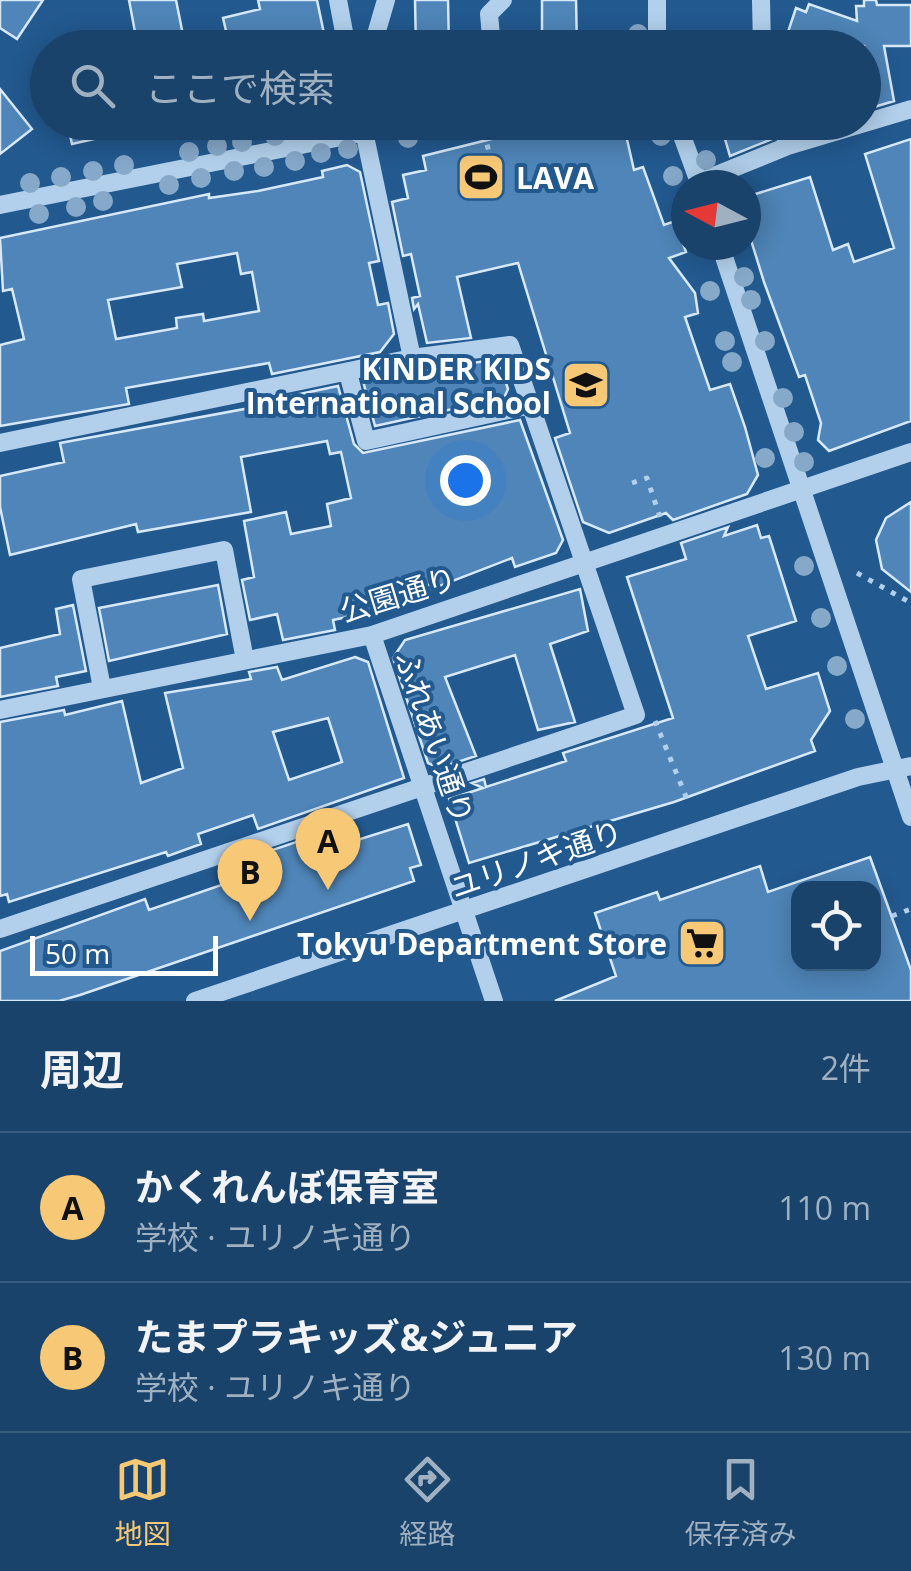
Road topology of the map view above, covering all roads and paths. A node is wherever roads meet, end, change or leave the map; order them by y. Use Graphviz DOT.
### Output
graph roads {
  1 [pos="338,0"];
  2 [pos="386,0"];
  3 [pos="503,0"];
  4 [pos="657,0"];
  5 [pos="761,0"];
  6 [pos="344,30"];
  7 [pos="377,30"];
  8 [pos="490,30"];
  9 [pos="657,30"];
  10 [pos="762,30"];
  11 [pos="911,109"];
  12 [pos="881,118"];
  13 [pos="302,140"];
  14 [pos="366,140"];
  15 [pos="486,140"];
  16 [pos="683,140"];
  17 [pos="786,140"];
  18 [pos="808,140"];
  19 [pos="788,146"];
  20 [pos="694,170"];
  21 [pos="730,170"];
  22 [pos="489,174"];
  23 [pos="0,205"];
  24 [pos="725,260"];
  25 [pos="412,358"];
  26 [pos="348,373"];
  27 [pos="530,405"];
  28 [pos="0,443"];
  29 [pos="911,452"];
  30 [pos="632,483"];
  31 [pos="802,490"];
  32 [pos="660,516"];
  33 [pos="584,561"];
  34 [pos="858,573"];
  35 [pos="911,603"];
  36 [pos="372,635"];
  37 [pos="245,660"];
  38 [pos="102,688"];
  39 [pos="0,710"];
  40 [pos="636,715"];
  41 [pos="903,768"];
  42 [pos="424,786"];
  43 [pos="689,804"];
  44 [pos="911,817"];
  45 [pos="911,909"];
  46 [pos="464,913"];
  47 [pos="892,916"];
  48 [pos="0,929"];
  49 [pos="196,1001"];
  50 [pos="494,1001"];
  1 -- 6 [label="street"];
  2 -- 7 [label="street"];
  3 -- 8 [label="street"];
  4 -- 9 [label="street"];
  5 -- 10 [label="street"];
  11 -- 12 [label="street"];
  13 -- 23 [label="street"];
  14 -- 25 [label="street"];
  15 -- 22 [label="path"];
  16 -- 20 [label="street"];
  17 -- 19 [label="street"];
  18 -- 19 [label="street"];
  19 -- 21 [label="street"];
  24 -- 31 [label="street"];
  25 -- 26 [label="street"];
  25 -- 27 [label="street"];
  26 -- 27 [label="street"];
  26 -- 28 [label="street"];
  27 -- 33 [label="street"];
  29 -- 31 [label="street, 公園通り"];
  30 -- 32 [label="path"];
  31 -- 33 [label="street, 公園通り"];
  31 -- 41 [label="street"];
  33 -- 36 [label="street, 公園通り"];
  33 -- 40 [label="street"];
  34 -- 35 [label="path"];
  36 -- 37 [label="street, 公園通り"];
  36 -- 42 [label="street, ふれあい通り"];
  37 -- 38 [label="street, 公園通り"];
  37 -- 38 [label="street"];
  38 -- 39 [label="street, 公園通り"];
  40 -- 42 [label="street"];
  40 -- 43 [label="path"];
  41 -- 44 [label="street"];
  41 -- 46 [label="street, ユリノキ通り"];
  42 -- 46 [label="street, ふれあい通り"];
  42 -- 48 [label="street"];
  45 -- 47 [label="path"];
  46 -- 49 [label="street, ユリノキ通り"];
  46 -- 50 [label="street, ふれあい通り"];
}
